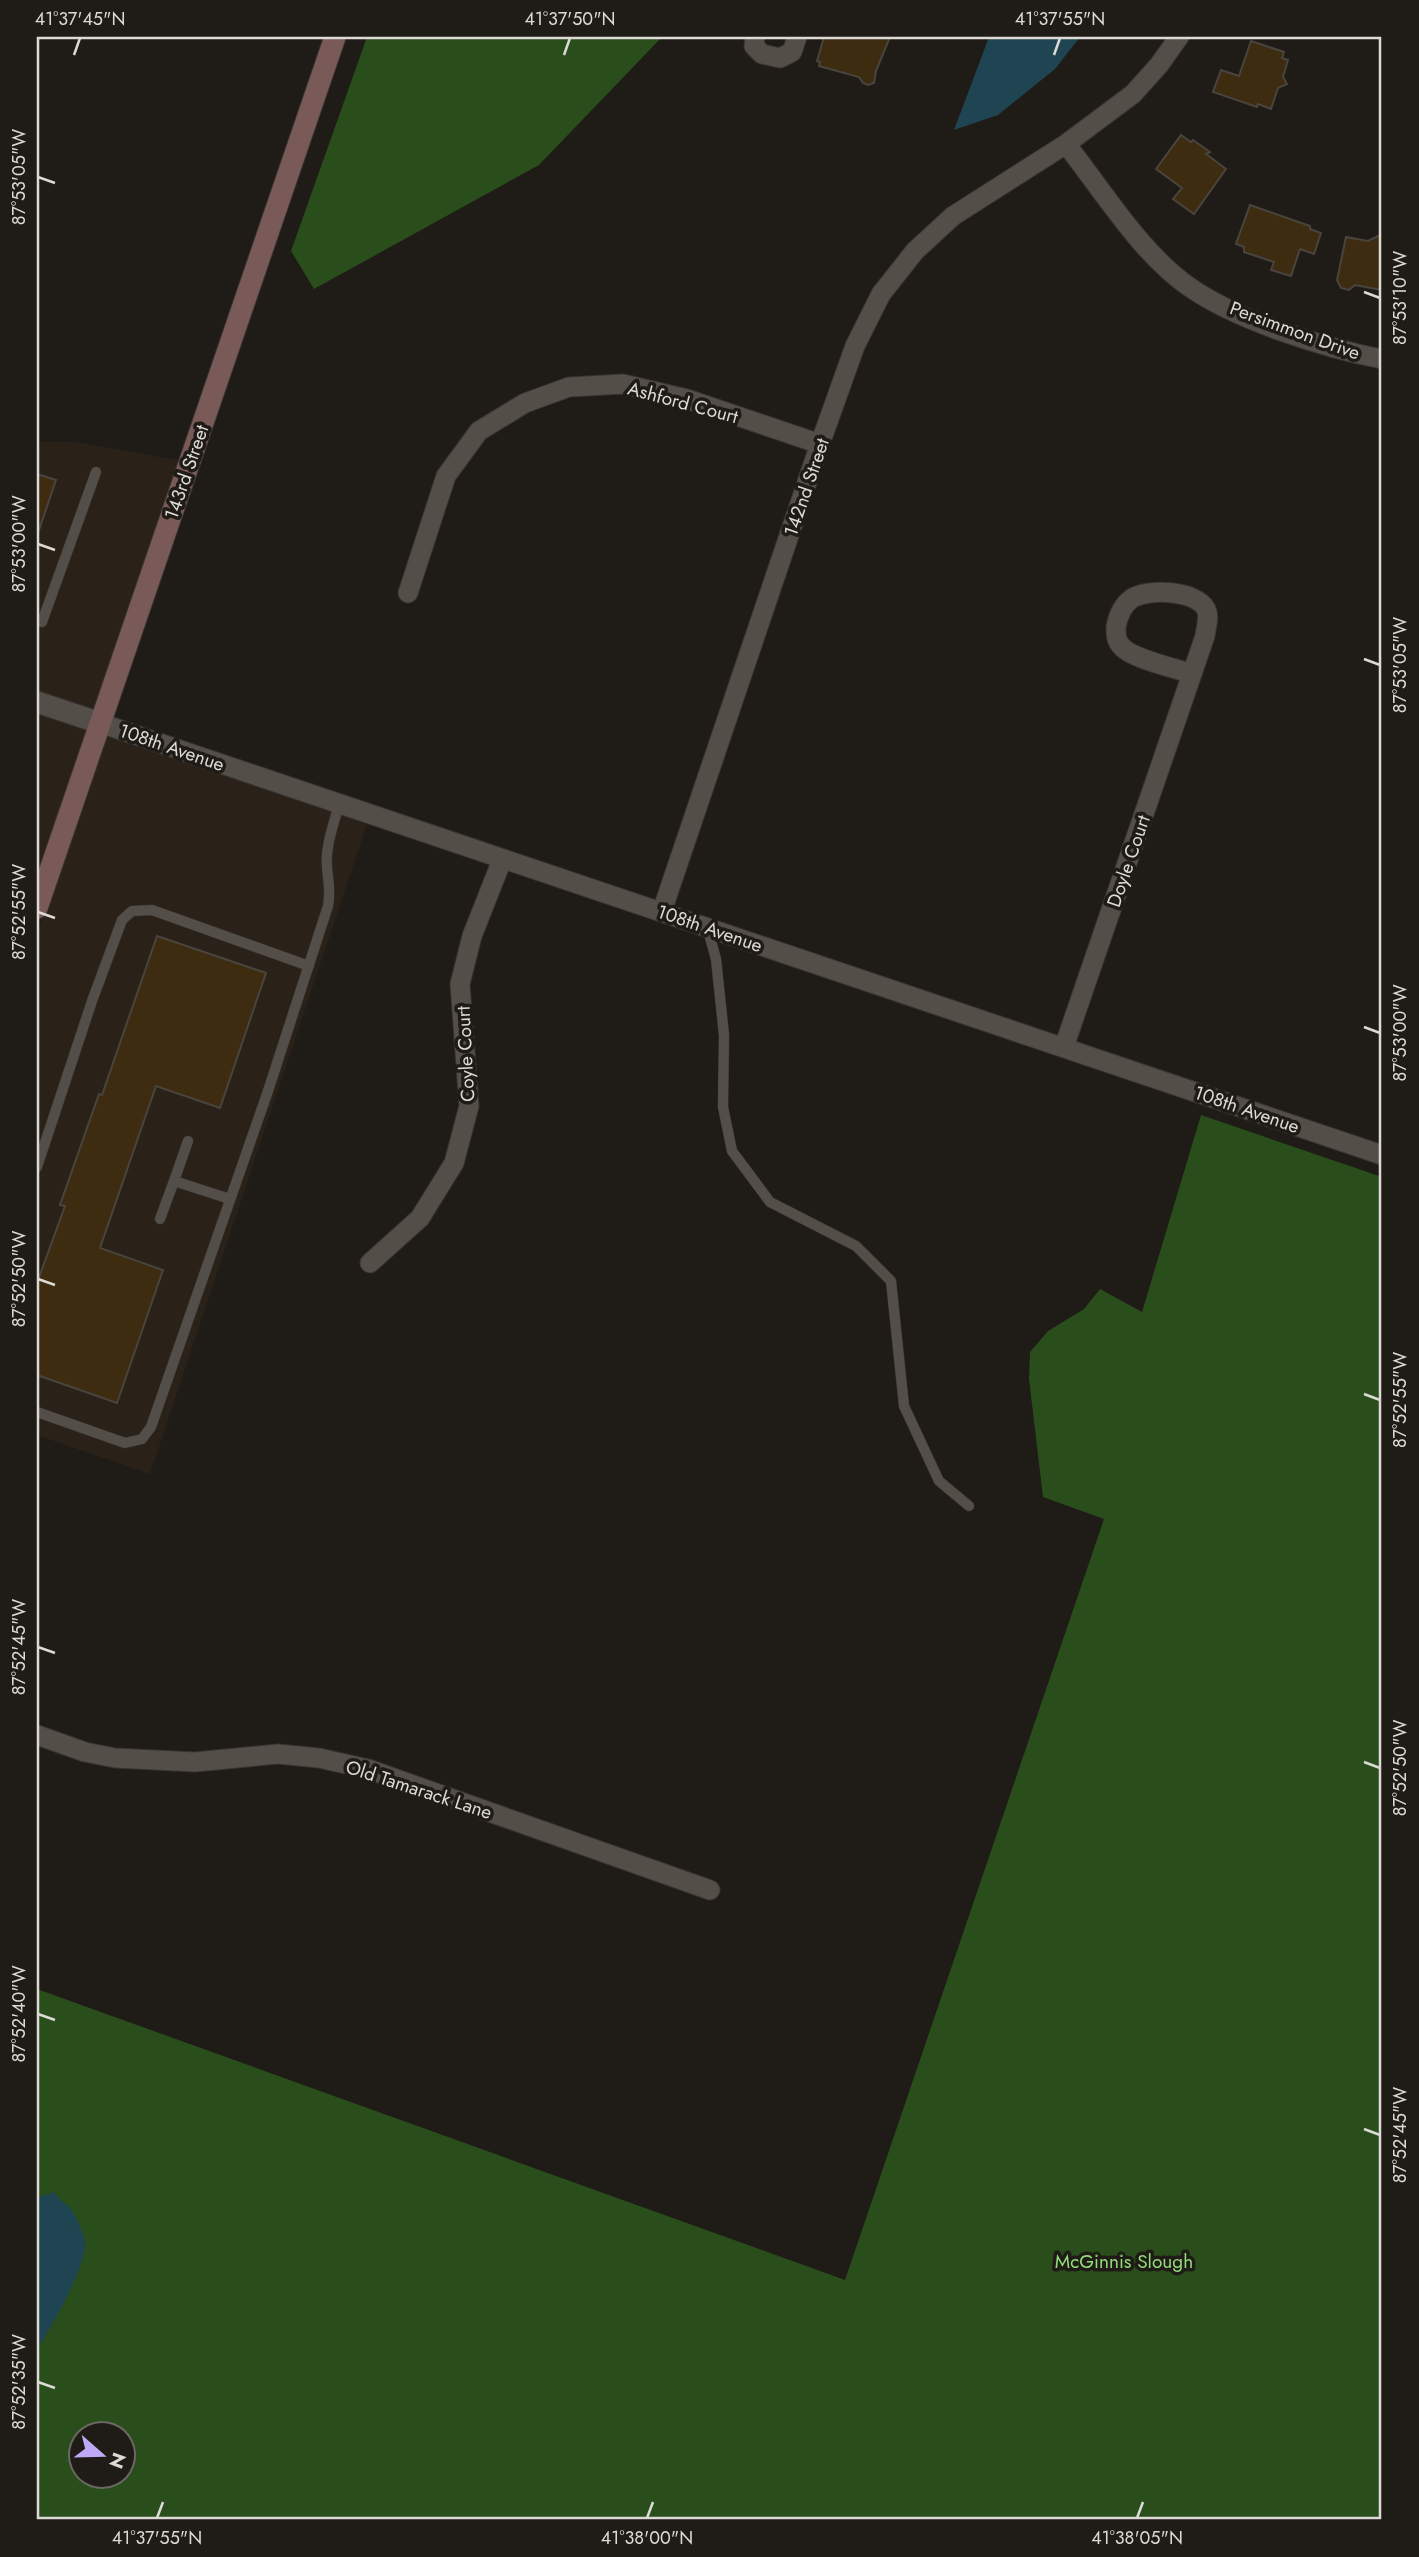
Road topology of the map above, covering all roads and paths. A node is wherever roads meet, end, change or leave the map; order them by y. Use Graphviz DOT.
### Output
graph roads {
  1 [pos="335,37"];
  2 [pos="755,37"];
  3 [pos="797,37"];
  4 [pos="1180,37"];
  5 [pos="1066,144"];
  6 [pos="1382,359"];
  7 [pos="820,444"];
  8 [pos="96,472"];
  9 [pos="408,593"];
  10 [pos="37,620"];
  11 [pos="1192,674"];
  12 [pos="37,702"];
  13 [pos="100,723"];
  14 [pos="339,804"];
  15 [pos="502,860"];
  16 [pos="37,908"];
  17 [pos="662,911"];
  18 [pos="707,927"];
  19 [pos="309,966"];
  20 [pos="1064,1047"];
  21 [pos="188,1141"];
  22 [pos="1382,1155"];
  23 [pos="37,1167"];
  24 [pos="174,1181"];
  25 [pos="230,1199"];
  26 [pos="160,1219"];
  27 [pos="370,1263"];
  28 [pos="37,1412"];
  29 [pos="969,1506"];
  30 [pos="37,1735"];
  31 [pos="709,1889"];
  1 -- 13 [label="main road, 143rd Street"];
  2 -- 3 [label="street"];
  4 -- 5 [label="street, 142nd Street"];
  5 -- 6 [label="street, Persimmon Drive"];
  5 -- 7 [label="street, 142nd Street"];
  7 -- 9 [label="street, Ashford Court"];
  7 -- 17 [label="street, 142nd Street"];
  8 -- 10 [label="lane"];
  11 -- 11 [label="street, Doyle Court"];
  11 -- 20 [label="street, Doyle Court"];
  12 -- 13 [label="street, 108th Avenue"];
  13 -- 14 [label="street, 108th Avenue"];
  13 -- 16 [label="main road, 143rd Street"];
  14 -- 15 [label="street, 108th Avenue"];
  14 -- 19 [label="lane"];
  15 -- 17 [label="street, 108th Avenue"];
  15 -- 27 [label="street, Coyle Court"];
  17 -- 18 [label="street, 108th Avenue"];
  18 -- 20 [label="street, 108th Avenue"];
  18 -- 29 [label="lane"];
  19 -- 23 [label="lane"];
  19 -- 25 [label="lane"];
  20 -- 22 [label="street, 108th Avenue"];
  21 -- 24 [label="lane"];
  24 -- 25 [label="lane"];
  24 -- 26 [label="lane"];
  25 -- 28 [label="lane"];
  30 -- 31 [label="street, Old Tamarack Lane"];
}
